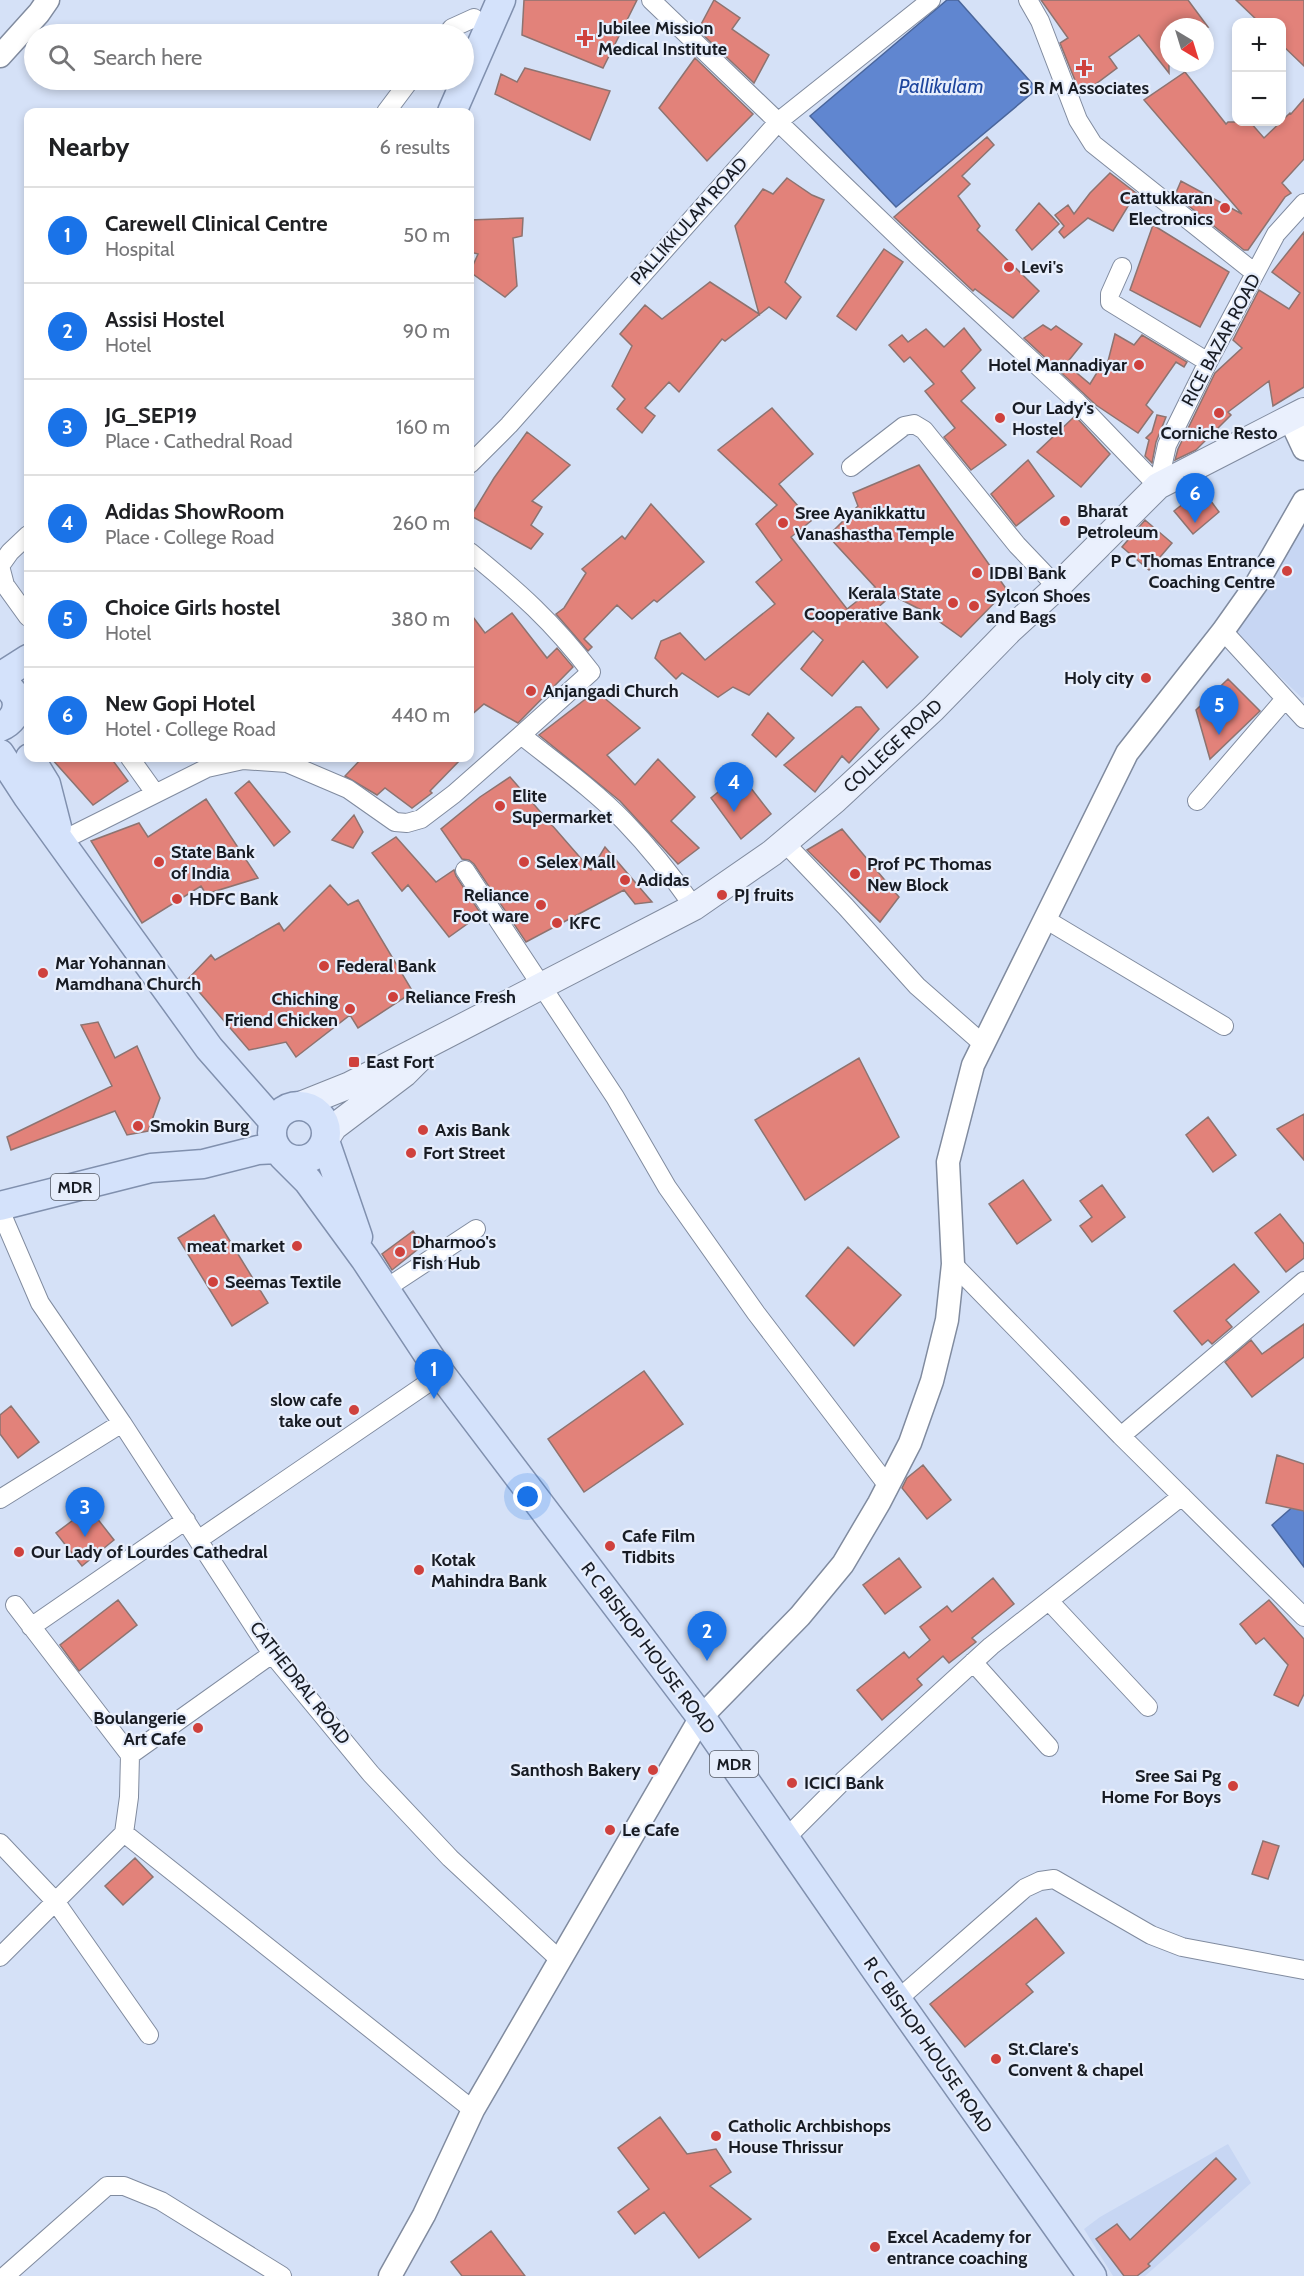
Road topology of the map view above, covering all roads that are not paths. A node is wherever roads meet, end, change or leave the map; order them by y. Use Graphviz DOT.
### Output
graph roads {
  1 [pos="48,0"];
  2 [pos="501,0"];
  3 [pos="651,0"];
  4 [pos="931,0"];
  5 [pos="1028,0"];
  6 [pos="29,24"];
  7 [pos="24,30"];
  8 [pos="0,56"];
  9 [pos="474,63"];
  10 [pos="402,90"];
  11 [pos="443,90"];
  12 [pos="462,90"];
  13 [pos="389,108"];
  14 [pos="434,108"];
  15 [pos="455,108"];
  16 [pos="779,121"];
  17 [pos="1304,203"];
  18 [pos="1122,267"];
  19 [pos="1256,273"];
  20 [pos="1208,362"];
  21 [pos="1297,415"];
  22 [pos="1304,449"];
  23 [pos="474,460"];
  24 [pos="850,467"];
  25 [pos="1158,486"];
  26 [pos="1304,501"];
  27 [pos="24,539"];
  28 [pos="474,555"];
  29 [pos="1057,588"];
  30 [pos="24,611"];
  31 [pos="1223,631"];
  32 [pos="24,662"];
  33 [pos="0,677"];
  34 [pos="0,683"];
  35 [pos="1285,699"];
  36 [pos="15,712"];
  37 [pos="1304,720"];
  38 [pos="521,735"];
  39 [pos="24,747"];
  40 [pos="0,753"];
  41 [pos="33,762"];
  42 [pos="133,762"];
  43 [pos="232,762"];
  44 [pos="276,762"];
  45 [pos="155,793"];
  46 [pos="1197,801"];
  47 [pos="61,841"];
  48 [pos="784,843"];
  49 [pos="465,870"];
  50 [pos="694,907"];
  51 [pos="1045,919"];
  52 [pos="540,985"];
  53 [pos="1224,1026"];
  54 [pos="446,1033"];
  55 [pos="983,1044"];
  56 [pos="283,1127"];
  57 [pos="325,1140"];
  58 [pos="0,1208"];
  59 [pos="476,1229"];
  60 [pos="365,1259"];
  61 [pos="953,1264"];
  62 [pos="1304,1281"];
  63 [pos="385,1290"];
  64 [pos="441,1374"];
  65 [pos="122,1423"];
  66 [pos="1121,1436"];
  67 [pos="888,1486"];
  68 [pos="1182,1496"];
  69 [pos="0,1499"];
  70 [pos="186,1520"];
  71 [pos="198,1540"];
  72 [pos="1049,1601"];
  73 [pos="15,1605"];
  74 [pos="1304,1617"];
  75 [pos="31,1627"];
  76 [pos="272,1654"];
  77 [pos="973,1662"];
  78 [pos="1148,1707"];
  79 [pos="701,1717"];
  80 [pos="1049,1747"];
  81 [pos="130,1755"];
  82 [pos="124,1833"];
  83 [pos="785,1839"];
  84 [pos="0,1843"];
  85 [pos="55,1901"];
  86 [pos="0,1957"];
  87 [pos="561,1961"];
  88 [pos="1303,1967"];
  89 [pos="897,2000"];
  90 [pos="148,2035"];
  91 [pos="473,2110"];
  92 [pos="5,2276"];
  93 [pos="282,2276"];
  94 [pos="390,2276"];
  95 [pos="1092,2276"];
  1 -- 6 [label="street"];
  2 -- 9 [label="main road"];
  3 -- 16 [label="street"];
  4 -- 16 [label="street, PALLIKKULAM ROAD"];
  5 -- 19 [label="street"];
  7 -- 8 [label="street"];
  10 -- 13 [label="street"];
  11 -- 14 [label="main road"];
  12 -- 15 [label="main road"];
  16 -- 23 [label="street, PALLIKKULAM ROAD"];
  16 -- 25 [label="street"];
  17 -- 19 [label="street, RICE BAZAR ROAD"];
  18 -- 20 [label="street"];
  19 -- 20 [label="street, RICE BAZAR ROAD"];
  20 -- 25 [label="street, RICE BAZAR ROAD"];
  21 -- 22 [label="street"];
  21 -- 25 [label="main road, COLLEGE ROAD / MDR"];
  24 -- 29 [label="street"];
  25 -- 29 [label="main road, COLLEGE ROAD / MDR"];
  26 -- 31 [label="street"];
  27 -- 30 [label="street"];
  28 -- 38 [label="street"];
  29 -- 48 [label="main road, COLLEGE ROAD / MDR"];
  31 -- 35 [label="street"];
  31 -- 51 [label="street"];
  32 -- 33 [label="main road"];
  34 -- 36 [label="main road"];
  35 -- 37 [label="street"];
  35 -- 46 [label="street"];
  36 -- 39 [label="main road"];
  38 -- 44 [label="street"];
  38 -- 50 [label="street"];
  40 -- 47 [label="main road"];
  41 -- 47 [label="main road"];
  42 -- 45 [label="street"];
  43 -- 45 [label="street"];
  45 -- 47 [label="street"];
  47 -- 56 [label="main road"];
  48 -- 50 [label="main road, COLLEGE ROAD / MDR"];
  48 -- 55 [label="street"];
  49 -- 52 [label="street"];
  50 -- 52 [label="main road, COLLEGE ROAD / MDR"];
  51 -- 53 [label="street"];
  51 -- 55 [label="street"];
  52 -- 54 [label="main road, COLLEGE ROAD / MDR"];
  52 -- 67 [label="street"];
  54 -- 56 [label="main road, MDR"];
  54 -- 57 [label="main road, MDR"];
  55 -- 61 [label="street"];
  56 -- 57 [label="main road"];
  56 -- 57 [label="main road"];
  56 -- 58 [label="main road, MDR"];
  56 -- 60 [label="main road"];
  57 -- 60 [label="main road"];
  58 -- 65 [label="street, CATHEDRAL ROAD"];
  59 -- 63 [label="street"];
  60 -- 63 [label="main road, R C BISHOP HOUSE ROAD / MDR"];
  61 -- 66 [label="street"];
  61 -- 67 [label="street"];
  62 -- 66 [label="street"];
  63 -- 64 [label="main road, R C BISHOP HOUSE ROAD / MDR"];
  64 -- 71 [label="street"];
  64 -- 79 [label="main road, R C BISHOP HOUSE ROAD / MDR"];
  65 -- 69 [label="street"];
  65 -- 70 [label="street, CATHEDRAL ROAD"];
  66 -- 68 [label="street"];
  67 -- 79 [label="street"];
  68 -- 72 [label="street"];
  68 -- 74 [label="street"];
  70 -- 71 [label="street, CATHEDRAL ROAD"];
  70 -- 75 [label="street"];
  71 -- 76 [label="street, CATHEDRAL ROAD"];
  72 -- 77 [label="street"];
  72 -- 78 [label="street"];
  73 -- 75 [label="street"];
  75 -- 81 [label="street"];
  76 -- 81 [label="street"];
  76 -- 87 [label="street, CATHEDRAL ROAD"];
  77 -- 80 [label="street"];
  77 -- 83 [label="street"];
  79 -- 83 [label="main road, R C BISHOP HOUSE ROAD / MDR"];
  79 -- 87 [label="street"];
  81 -- 82 [label="street"];
  82 -- 85 [label="street"];
  82 -- 91 [label="street"];
  83 -- 89 [label="main road, R C BISHOP HOUSE ROAD / MDR"];
  84 -- 85 [label="street"];
  85 -- 86 [label="street"];
  85 -- 90 [label="street"];
  87 -- 91 [label="street"];
  88 -- 89 [label="street"];
  89 -- 95 [label="main road, R C BISHOP HOUSE ROAD / MDR"];
  91 -- 94 [label="street"];
  92 -- 93 [label="street"];
}
